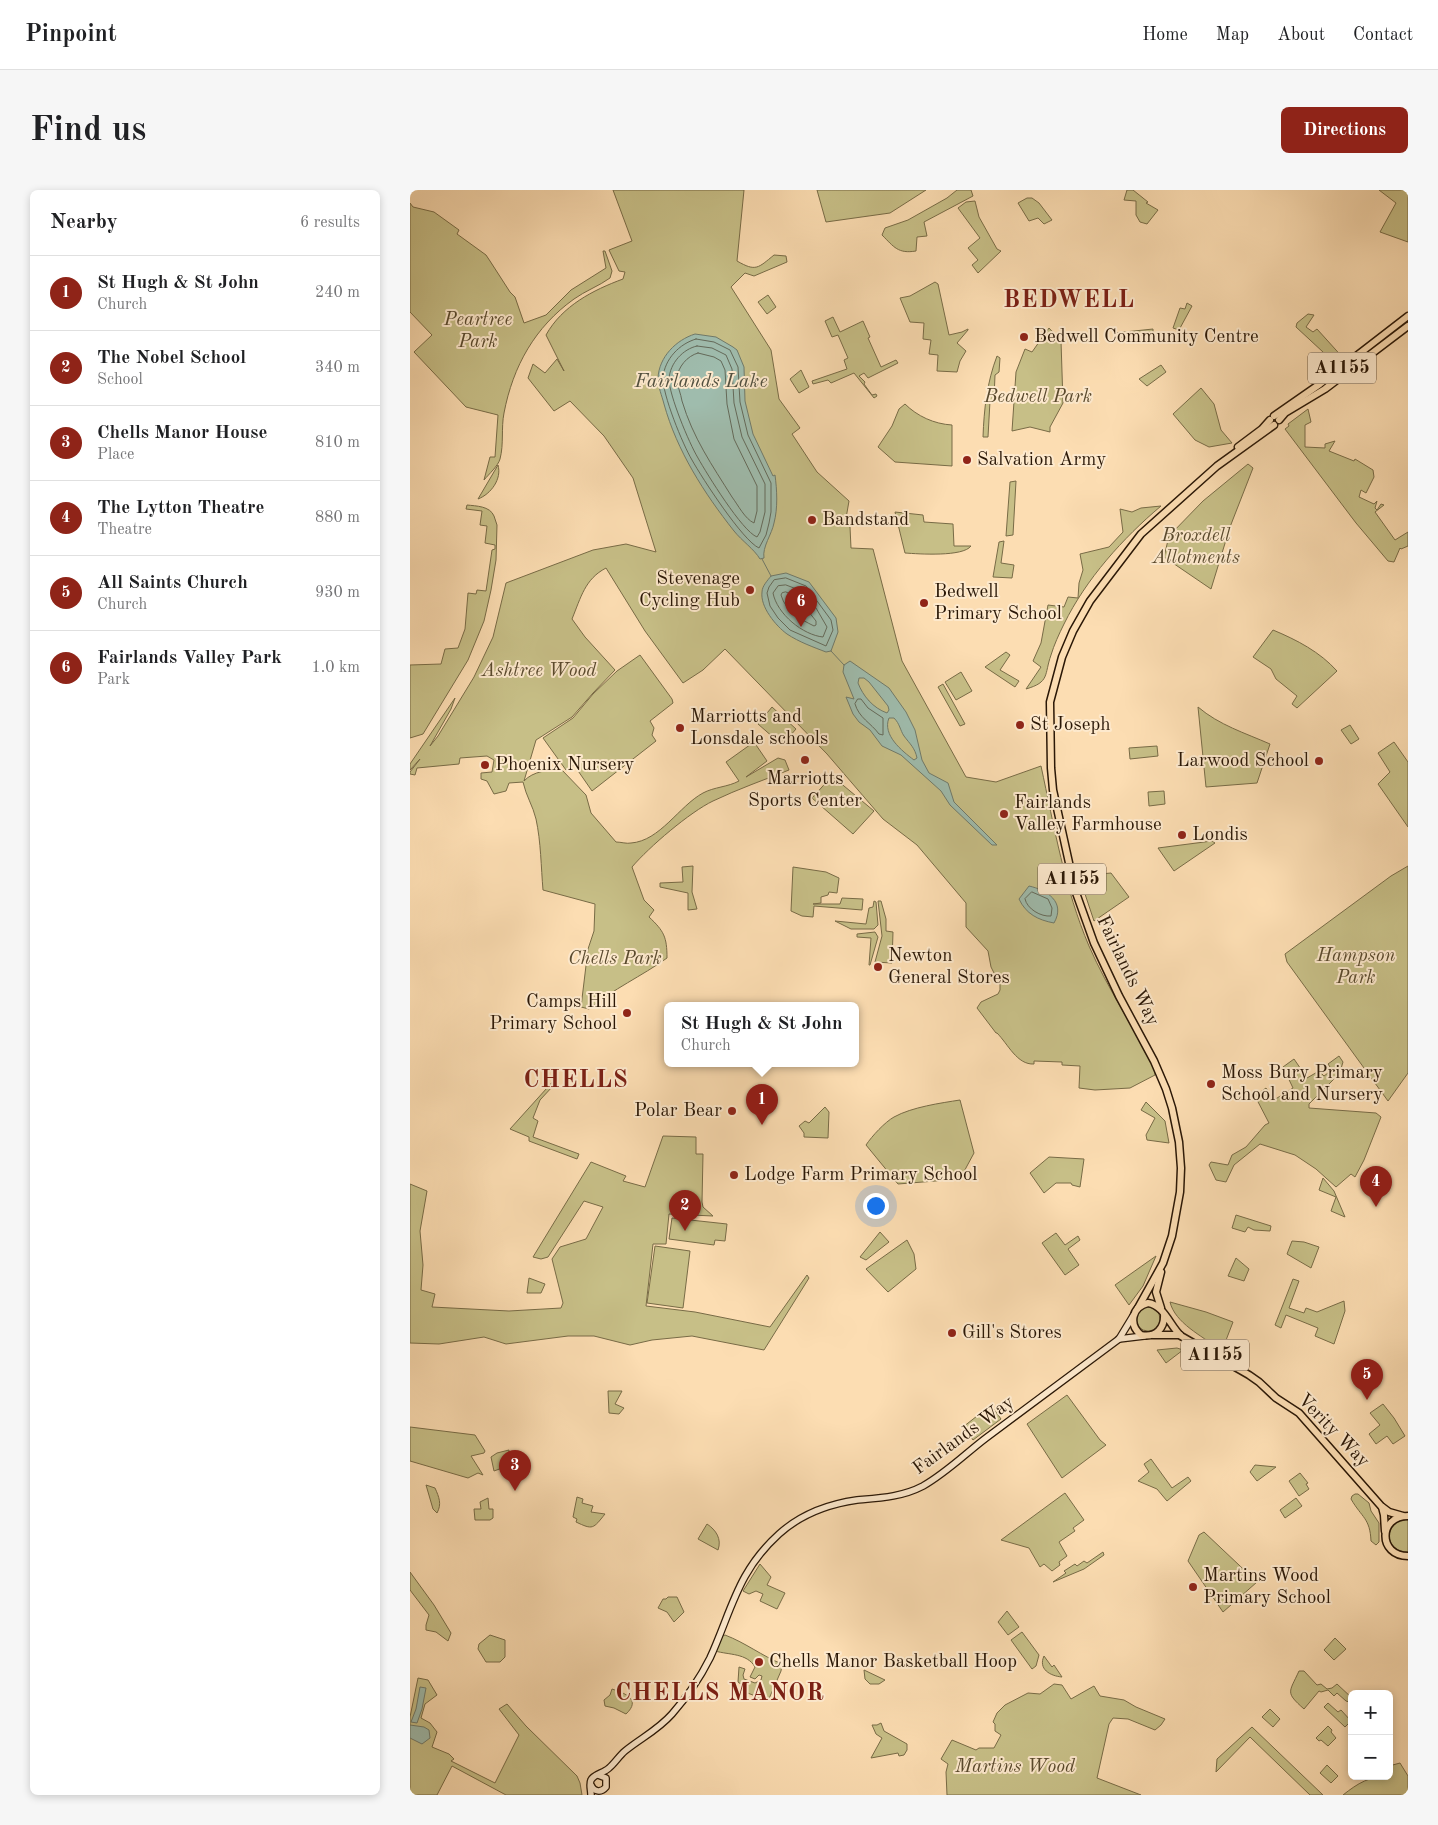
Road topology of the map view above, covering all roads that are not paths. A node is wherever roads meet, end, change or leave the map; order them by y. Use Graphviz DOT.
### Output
graph roads {
  1 [pos="1408,316"];
  2 [pos="1408,326"];
  3 [pos="1274,420"];
  4 [pos="1163,1263"];
  5 [pos="1138,1308"];
  6 [pos="1163,1312"];
  7 [pos="1133,1316"];
  8 [pos="1148,1335"];
  9 [pos="1182,1336"];
  10 [pos="1120,1339"];
  11 [pos="1381,1506"];
  12 [pos="1405,1516"];
  13 [pos="1385,1535"];
  14 [pos="1408,1556"];
  15 [pos="609,1769"];
  16 [pos="597,1775"];
  17 [pos="607,1780"];
  18 [pos="591,1785"];
  19 [pos="597,1793"];
  20 [pos="591,1795"];
  1 -- 3 [label="main road, Fairlands Way / A1155"];
  2 -- 3 [label="main road, Fairlands Way / A1155"];
  3 -- 4 [label="main road, Fairlands Way / A1155"];
  4 -- 5 [label="main road, Fairlands Way / A1155"];
  4 -- 6 [label="main road, Fairlands Way / A1155"];
  5 -- 6 [label="main road"];
  5 -- 7 [label="main road"];
  6 -- 8 [label="main road"];
  6 -- 9 [label="main road, Verity Way / A1155"];
  7 -- 8 [label="main road"];
  7 -- 10 [label="main road, Fairlands Way"];
  8 -- 9 [label="main road, Verity Way / A1155"];
  8 -- 10 [label="main road, Fairlands Way"];
  9 -- 11 [label="main road, Verity Way / A1155"];
  10 -- 15 [label="main road, Fairlands Way"];
  11 -- 12 [label="main road, Verity Way / A1155"];
  11 -- 13 [label="main road"];
  12 -- 13 [label="main road"];
  13 -- 14 [label="main road"];
  15 -- 16 [label="main road, Fairlands Way"];
  15 -- 17 [label="main road"];
  16 -- 17 [label="main road"];
  16 -- 18 [label="main road"];
  17 -- 19 [label="main road"];
  18 -- 19 [label="main road"];
  18 -- 20 [label="main road"];
}
